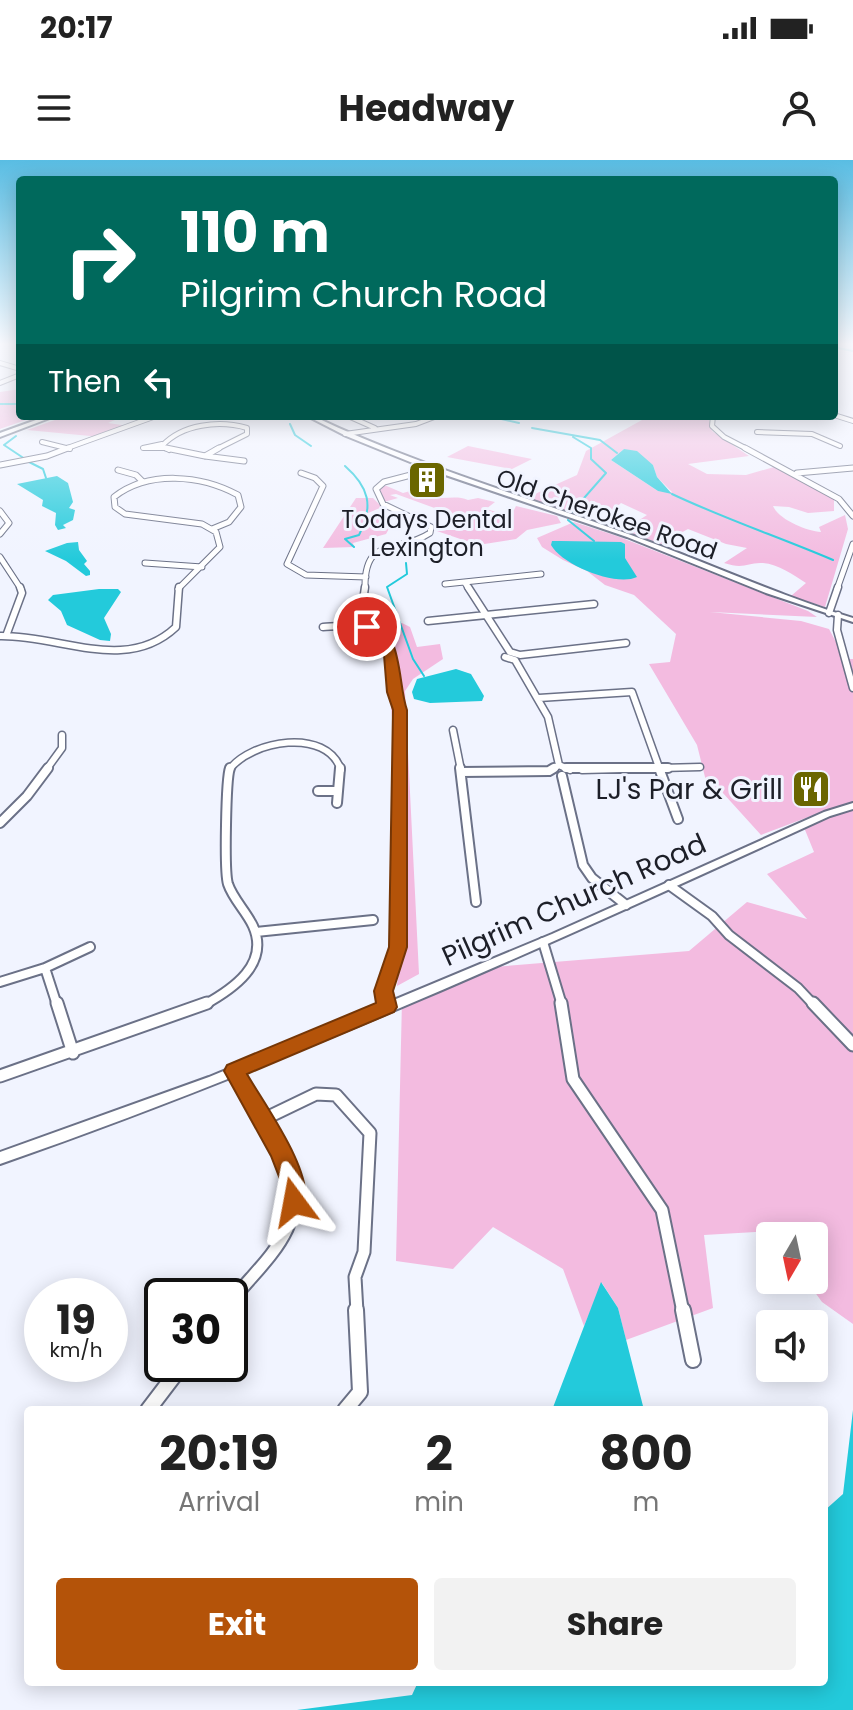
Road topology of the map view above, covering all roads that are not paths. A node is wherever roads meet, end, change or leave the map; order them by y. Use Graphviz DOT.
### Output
graph roads {
  1 [pos="41,420"];
  2 [pos="146,420"];
  3 [pos="210,420"];
  4 [pos="317,420"];
  5 [pos="357,420"];
  6 [pos="430,420"];
  7 [pos="713,420"];
  8 [pos="211,424"];
  9 [pos="404,426"];
  10 [pos="375,428"];
  11 [pos="757,432"];
  12 [pos="345,434"];
  13 [pos="0,435"];
  14 [pos="401,435"];
  15 [pos="42,442"];
  16 [pos="853,445"];
  17 [pos="70,449"];
  18 [pos="204,456"];
  19 [pos="244,461"];
  20 [pos="0,465"];
  21 [pos="853,468"];
  22 [pos="118,470"];
  23 [pos="430,470"];
  24 [pos="301,473"];
  25 [pos="794,473"];
  26 [pos="143,482"];
  27 [pos="0,511"];
  28 [pos="853,516"];
  29 [pos="2,518"];
  30 [pos="212,529"];
  31 [pos="0,534"];
  32 [pos="853,544"];
  33 [pos="0,557"];
  34 [pos="145,563"];
  35 [pos="202,567"];
  36 [pos="541,574"];
  37 [pos="366,577"];
  38 [pos="465,583"];
  39 [pos="445,584"];
  40 [pos="594,604"];
  41 [pos="829,613"];
  42 [pos="361,615"];
  43 [pos="838,615"];
  44 [pos="484,616"];
  45 [pos="853,620"];
  46 [pos="428,621"];
  47 [pos="323,627"];
  48 [pos="3,636"];
  49 [pos="626,643"];
  50 [pos="515,656"];
  51 [pos="853,688"];
  52 [pos="539,698"];
  53 [pos="453,730"];
  54 [pos="62,735"];
  55 [pos="559,765"];
  56 [pos="700,767"];
  57 [pos="661,768"];
  58 [pos="571,770"];
  59 [pos="549,771"];
  60 [pos="461,772"];
  61 [pos="562,776"];
  62 [pos="318,791"];
  63 [pos="338,791"];
  64 [pos="337,803"];
  65 [pos="853,806"];
  66 [pos="678,819"];
  67 [pos="0,823"];
  68 [pos="669,885"];
  69 [pos="476,902"];
  70 [pos="626,905"];
  71 [pos="373,920"];
  72 [pos="256,932"];
  73 [pos="543,942"];
  74 [pos="90,947"];
  75 [pos="45,968"];
  76 [pos="0,982"];
  77 [pos="387,1007"];
  78 [pos="853,1045"];
  79 [pos="73,1053"];
  80 [pos="234,1071"];
  81 [pos="0,1076"];
  82 [pos="262,1120"];
  83 [pos="0,1158"];
  84 [pos="248,1280"];
  85 [pos="693,1360"];
  86 [pos="169,1382"];
  87 [pos="151,1406"];
  88 [pos="348,1406"];
  1 -- 13 [label="main road"];
  2 -- 17 [label="street"];
  3 -- 8 [label="street"];
  4 -- 12 [label="street, Old Cherokee Road"];
  5 -- 10 [label="street"];
  6 -- 9 [label="street"];
  7 -- 25 [label="street"];
  8 -- 18 [label="street"];
  8 -- 18 [label="street"];
  9 -- 10 [label="street"];
  9 -- 14 [label="street"];
  10 -- 12 [label="street"];
  11 -- 16 [label="street"];
  12 -- 23 [label="street, Old Cherokee Road"];
  15 -- 17 [label="street"];
  17 -- 20 [label="street"];
  18 -- 19 [label="street"];
  21 -- 25 [label="street"];
  22 -- 26 [label="street"];
  23 -- 37 [label="street"];
  23 -- 41 [label="street, Old Cherokee Road"];
  24 -- 37 [label="street"];
  25 -- 28 [label="street"];
  26 -- 30 [label="street"];
  26 -- 30 [label="street"];
  27 -- 29 [label="street"];
  29 -- 31 [label="street"];
  30 -- 35 [label="street"];
  32 -- 41 [label="street"];
  33 -- 48 [label="street"];
  34 -- 35 [label="street"];
  35 -- 48 [label="street"];
  36 -- 38 [label="street"];
  37 -- 42 [label="street"];
  38 -- 39 [label="street"];
  38 -- 44 [label="street"];
  40 -- 44 [label="street"];
  41 -- 43 [label="street, Old Cherokee Road"];
  43 -- 45 [label="street, Old Cherokee Road"];
  43 -- 51 [label="street"];
  44 -- 46 [label="street"];
  44 -- 50 [label="street"];
  47 -- 77 [label="street"];
  49 -- 50 [label="street"];
  50 -- 52 [label="street"];
  52 -- 55 [label="street"];
  52 -- 57 [label="street"];
  53 -- 60 [label="street"];
  54 -- 67 [label="street"];
  55 -- 58 [label="street"];
  55 -- 59 [label="street"];
  56 -- 57 [label="street"];
  57 -- 58 [label="street"];
  57 -- 66 [label="street"];
  58 -- 61 [label="street"];
  59 -- 60 [label="street"];
  59 -- 61 [label="street"];
  60 -- 69 [label="street"];
  61 -- 70 [label="street"];
  62 -- 63 [label="street"];
  63 -- 64 [label="street"];
  63 -- 72 [label="street"];
  65 -- 68 [label="street, Pilgrim Church Road"];
  68 -- 70 [label="street, Pilgrim Church Road"];
  68 -- 78 [label="street"];
  70 -- 73 [label="street, Pilgrim Church Road"];
  71 -- 72 [label="street"];
  72 -- 79 [label="street"];
  73 -- 77 [label="street, Pilgrim Church Road"];
  73 -- 85 [label="street"];
  74 -- 75 [label="street"];
  75 -- 76 [label="street"];
  75 -- 79 [label="street"];
  77 -- 80 [label="street, Pilgrim Church Road"];
  79 -- 81 [label="street"];
  80 -- 82 [label="street"];
  80 -- 83 [label="street, Pilgrim Church Road"];
  82 -- 84 [label="street"];
  82 -- 88 [label="street"];
  86 -- 87 [label="street"];
}
